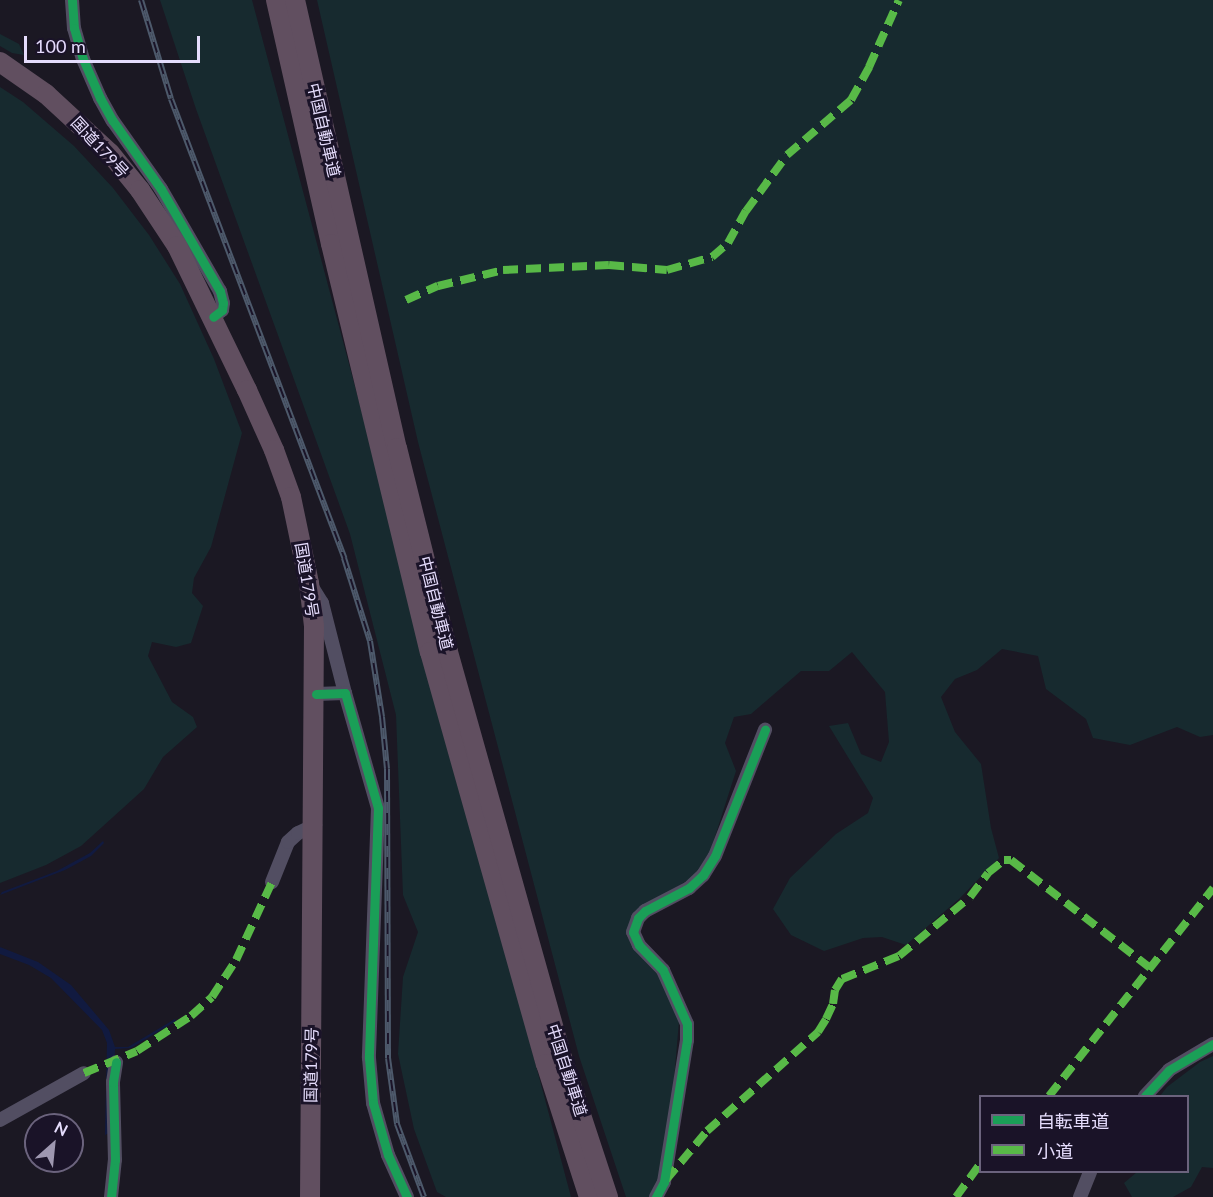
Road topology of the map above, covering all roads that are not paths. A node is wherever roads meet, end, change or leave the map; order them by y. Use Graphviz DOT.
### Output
graph roads {
  1 [pos="72,0"];
  2 [pos="276,0"];
  3 [pos="295,0"];
  4 [pos="0,62"];
  5 [pos="213,317"];
  6 [pos="309,583"];
  7 [pos="345,693"];
  8 [pos="316,694"];
  9 [pos="765,730"];
  10 [pos="315,825"];
  11 [pos="272,882"];
  12 [pos="1213,1044"];
  13 [pos="116,1062"];
  14 [pos="84,1073"];
  15 [pos="1146,1095"];
  16 [pos="0,1120"];
  17 [pos="1090,1173"];
  18 [pos="111,1197"];
  19 [pos="310,1197"];
  20 [pos="407,1197"];
  21 [pos="589,1197"];
  22 [pos="608,1197"];
  23 [pos="656,1197"];
  24 [pos="1080,1197"];
  1 -- 5 [label="street"];
  2 -- 21 [label="highway, 中国自動車道"];
  3 -- 22 [label="highway, 中国自動車道"];
  4 -- 5 [label="highway, 国道179号"];
  5 -- 6 [label="highway, 国道179号"];
  6 -- 7 [label="street"];
  6 -- 8 [label="highway, 国道179号"];
  7 -- 8 [label="street"];
  7 -- 20 [label="street"];
  8 -- 10 [label="highway, 国道179号"];
  9 -- 23 [label="street"];
  10 -- 11 [label="street"];
  10 -- 19 [label="highway, 国道179号"];
  12 -- 15 [label="street"];
  13 -- 18 [label="street"];
  14 -- 16 [label="street"];
  17 -- 24 [label="street"];
}
